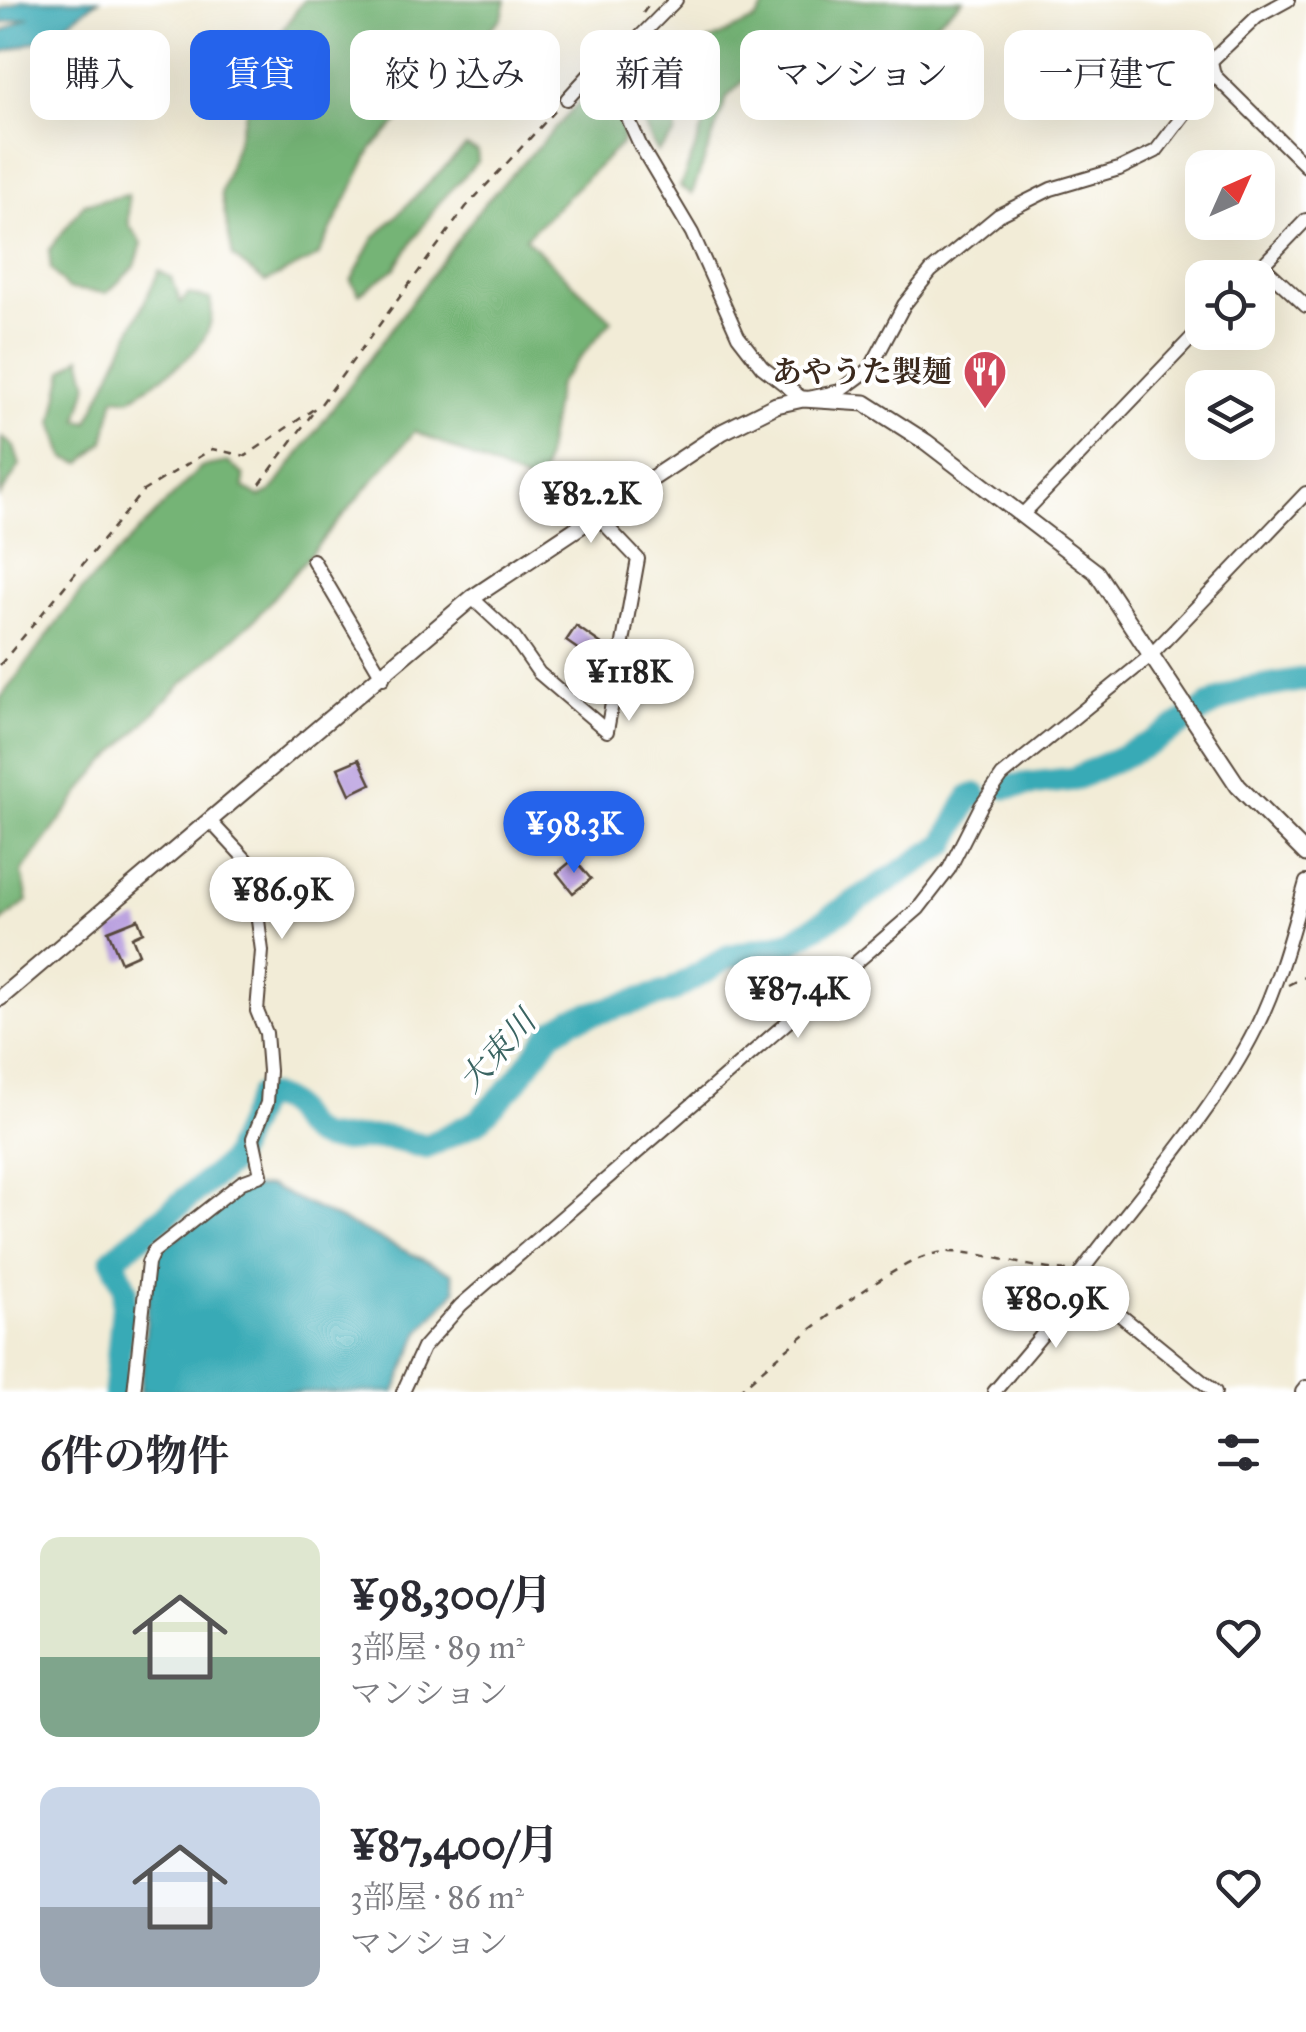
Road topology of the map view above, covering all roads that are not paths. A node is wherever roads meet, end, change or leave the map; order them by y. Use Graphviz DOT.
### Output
graph roads {
  1 [pos="676,0"];
  2 [pos="1288,0"];
  3 [pos="646,30"];
  4 [pos="1214,58"];
  5 [pos="1214,75"];
  6 [pos="580,85"];
  7 [pos="567,99"];
  8 [pos="629,120"];
  9 [pos="1180,120"];
  10 [pos="1306,166"];
  11 [pos="1306,220"];
  12 [pos="1267,260"];
  13 [pos="1275,277"];
  14 [pos="1306,306"];
  15 [pos="1185,345"];
  16 [pos="803,399"];
  17 [pos="1306,493"];
  18 [pos="596,515"];
  19 [pos="1022,515"];
  20 [pos="313,560"];
  21 [pos="472,598"];
  22 [pos="1149,657"];
  23 [pos="383,678"];
  24 [pos="210,822"];
  25 [pos="1306,854"];
  26 [pos="1306,882"];
  27 [pos="0,998"];
  28 [pos="1083,1278"];
  29 [pos="134,1392"];
  30 [pos="403,1392"];
  31 [pos="994,1392"];
  32 [pos="1215,1392"];
  1 -- 3 [label="street"];
  2 -- 4 [label="street"];
  5 -- 10 [label="street"];
  6 -- 7 [label="street"];
  8 -- 16 [label="street"];
  9 -- 16 [label="street"];
  11 -- 12 [label="street"];
  13 -- 14 [label="street"];
  15 -- 19 [label="street"];
  16 -- 18 [label="street"];
  16 -- 19 [label="street"];
  17 -- 22 [label="street"];
  18 -- 21 [label="street"];
  18 -- 21 [label="street"];
  19 -- 22 [label="street"];
  20 -- 23 [label="street"];
  21 -- 23 [label="street"];
  22 -- 25 [label="street"];
  22 -- 30 [label="street"];
  23 -- 24 [label="street"];
  24 -- 27 [label="street"];
  24 -- 29 [label="street"];
  26 -- 28 [label="street"];
  28 -- 31 [label="street"];
  28 -- 32 [label="street"];
}
